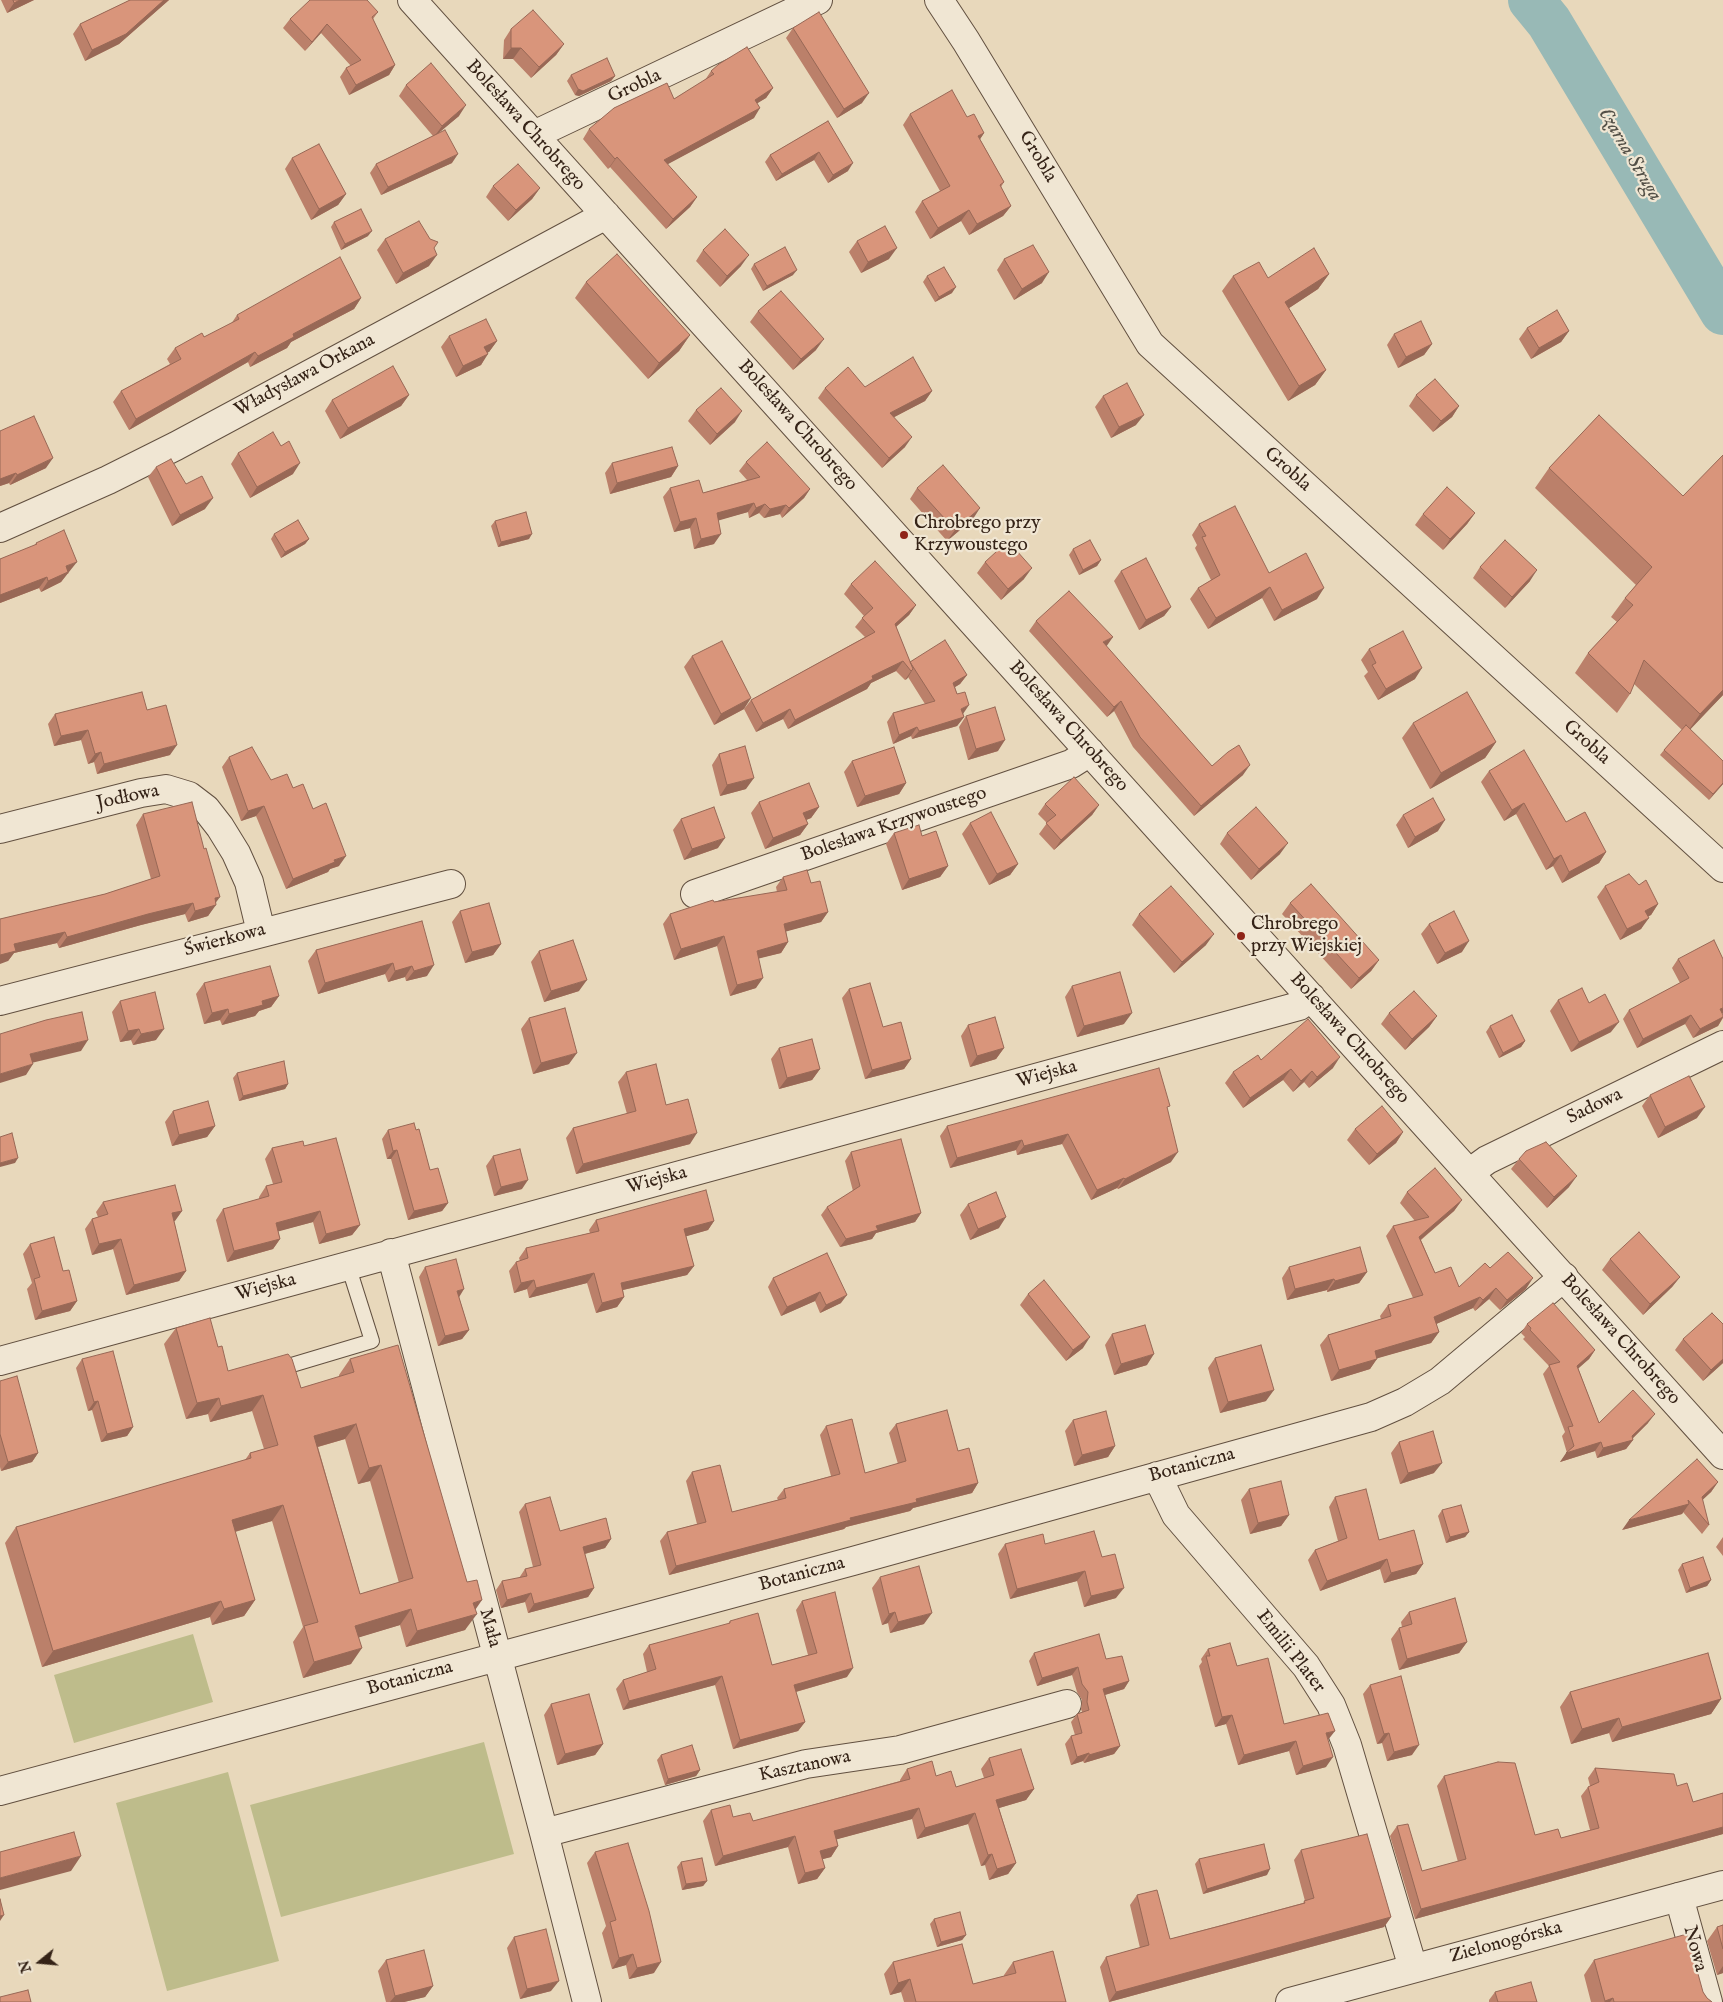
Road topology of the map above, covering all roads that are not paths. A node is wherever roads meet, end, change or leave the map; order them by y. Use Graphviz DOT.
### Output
graph roads {
  1 [pos="412,0"];
  2 [pos="818,0"];
  3 [pos="939,0"];
  4 [pos="534,135"];
  5 [pos="606,215"];
  6 [pos="0,528"];
  7 [pos="1090,752"];
  8 [pos="0,829"];
  9 [pos="1723,868"];
  10 [pos="451,884"];
  11 [pos="695,894"];
  12 [pos="262,932"];
  13 [pos="1311,997"];
  14 [pos="0,1000"];
  15 [pos="1723,1045"];
  16 [pos="1469,1173"];
  17 [pos="391,1254"];
  18 [pos="348,1265"];
  19 [pos="1564,1277"];
  20 [pos="0,1361"];
  21 [pos="285,1367"];
  22 [pos="1723,1455"];
  23 [pos="1157,1476"];
  24 [pos="496,1656"];
  25 [pos="1067,1704"];
  26 [pos="0,1791"];
  27 [pos="544,1833"];
  28 [pos="1723,1885"];
  29 [pos="1680,1897"];
  30 [pos="1413,1968"];
  31 [pos="587,2002"];
  32 [pos="1290,2002"];
  33 [pos="1708,2002"];
  1 -- 4 [label="street, Bolesława Chrobrego"];
  2 -- 4 [label="street, Grobla"];
  3 -- 9 [label="street, Grobla"];
  4 -- 5 [label="street, Bolesława Chrobrego"];
  5 -- 6 [label="street, Władysława Orkana"];
  5 -- 7 [label="street, Bolesława Chrobrego"];
  7 -- 11 [label="street, Bolesława Krzywoustego"];
  7 -- 13 [label="street, Bolesława Chrobrego"];
  8 -- 12 [label="street, Jodłowa"];
  10 -- 12 [label="street, Świerkowa"];
  12 -- 14 [label="street, Świerkowa"];
  13 -- 16 [label="street, Bolesława Chrobrego"];
  13 -- 17 [label="street, Wiejska"];
  15 -- 16 [label="street, Sadowa"];
  16 -- 19 [label="street, Bolesława Chrobrego"];
  17 -- 18 [label="street, Wiejska"];
  17 -- 24 [label="street, Mała"];
  18 -- 20 [label="street, Wiejska"];
  18 -- 21 [label="lane"];
  19 -- 22 [label="street, Bolesława Chrobrego"];
  19 -- 23 [label="street, Botaniczna"];
  23 -- 24 [label="street, Botaniczna"];
  23 -- 30 [label="street, Emilii Plater"];
  24 -- 26 [label="street, Botaniczna"];
  24 -- 27 [label="street, Mała"];
  25 -- 27 [label="street, Kasztanowa"];
  27 -- 31 [label="street, Mała"];
  28 -- 29 [label="street, Zielonogórska"];
  29 -- 30 [label="street, Zielonogórska"];
  29 -- 33 [label="street, Nowa"];
  30 -- 32 [label="street, Zielonogórska"];
}
